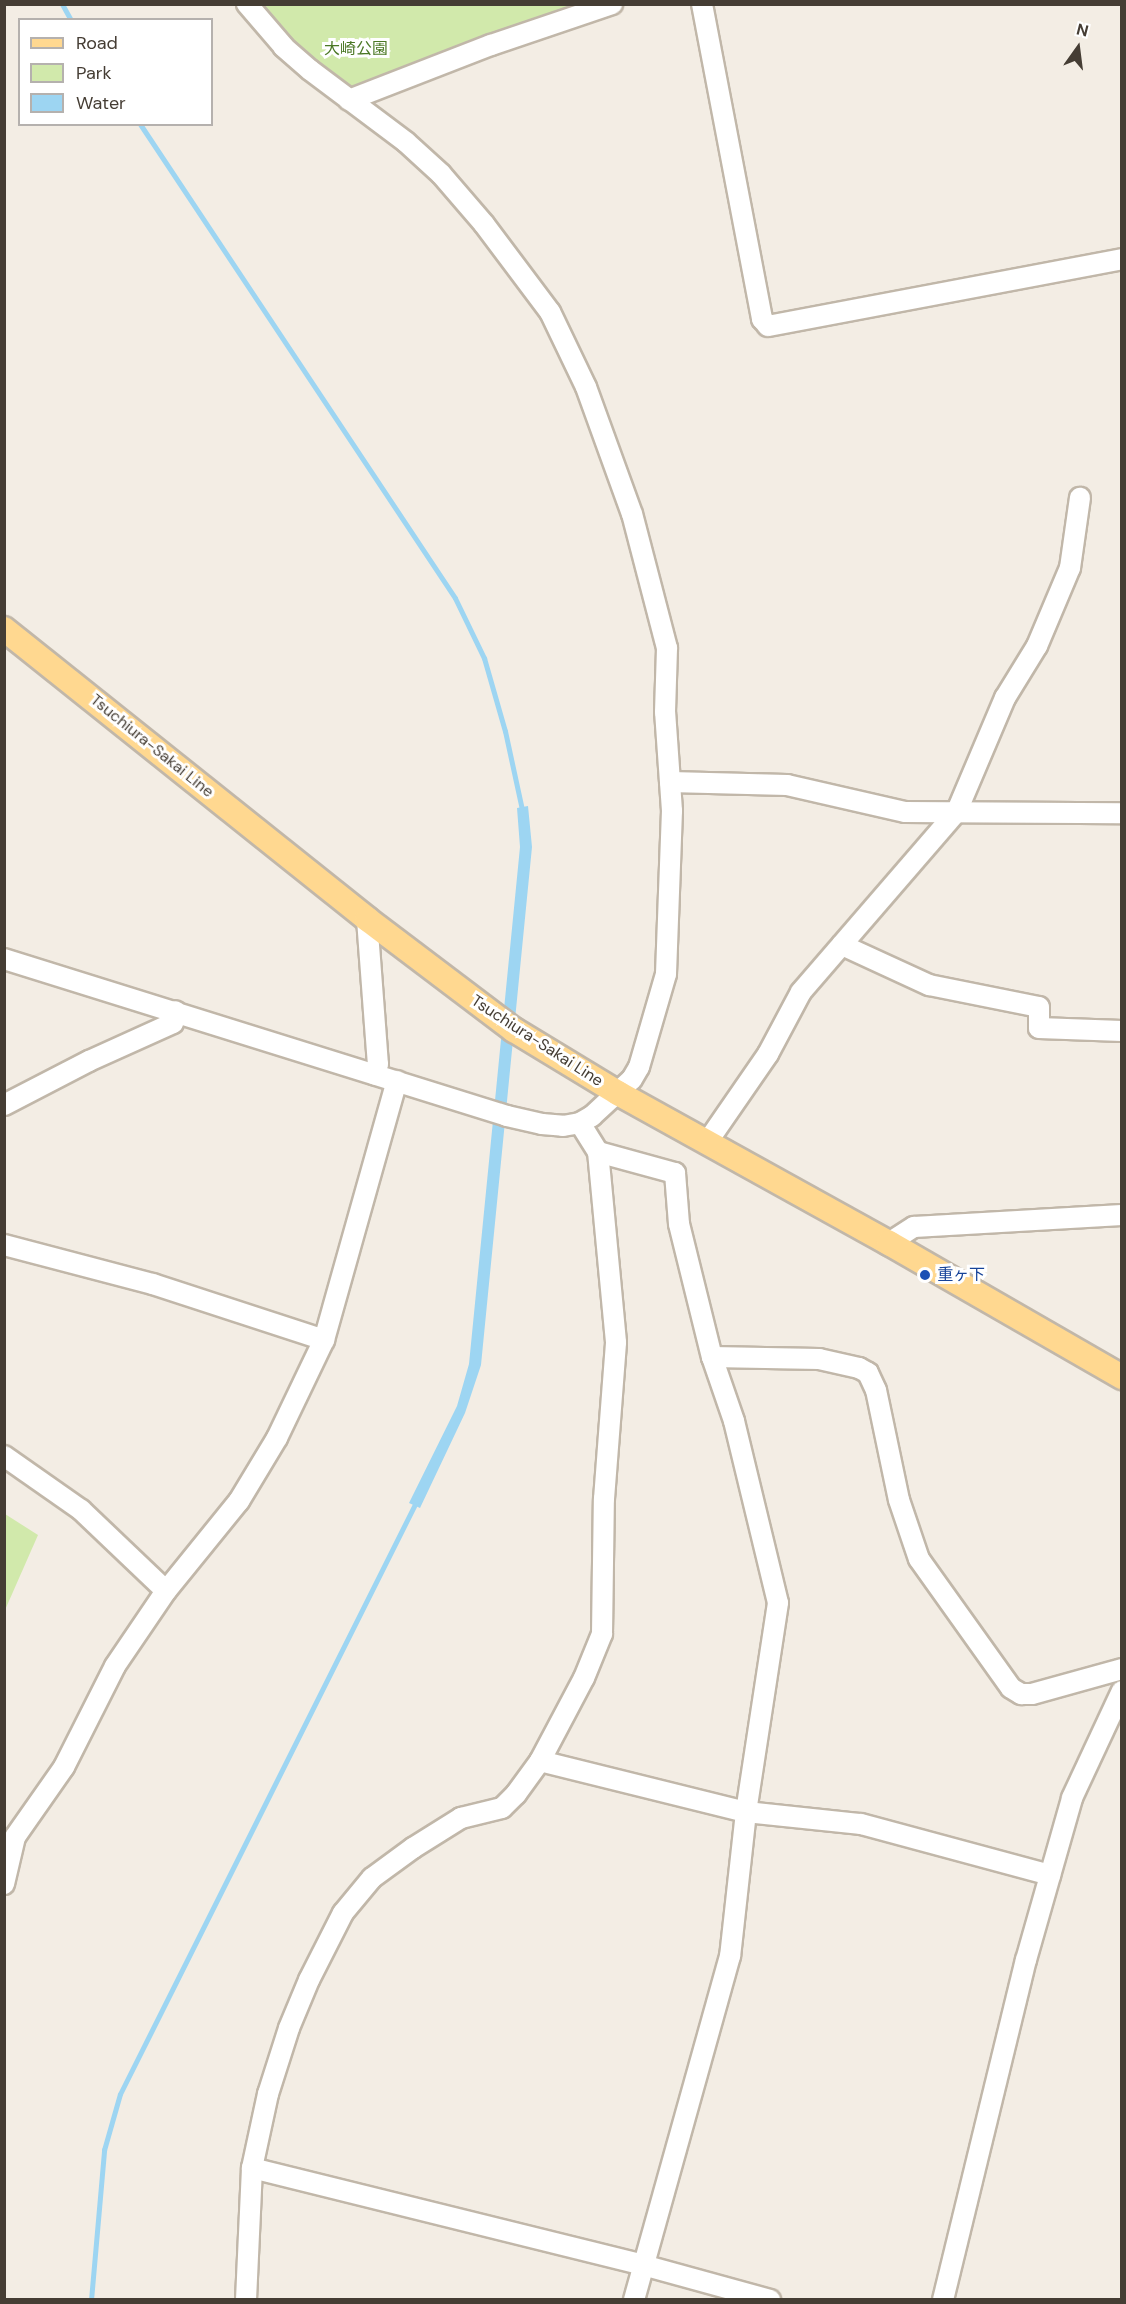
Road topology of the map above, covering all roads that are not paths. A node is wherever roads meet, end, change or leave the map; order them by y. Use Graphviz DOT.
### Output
graph roads {
  1 [pos="247,4"];
  2 [pos="612,4"];
  3 [pos="702,4"];
  4 [pos="349,100"];
  5 [pos="1122,259"];
  6 [pos="1080,498"];
  7 [pos="4,629"];
  8 [pos="670,782"];
  9 [pos="957,811"];
  10 [pos="1122,813"];
  11 [pos="368,919"];
  12 [pos="842,945"];
  13 [pos="4,959"];
  14 [pos="176,1011"];
  15 [pos="1122,1031"];
  16 [pos="375,1075"];
  17 [pos="397,1081"];
  18 [pos="618,1093"];
  19 [pos="4,1105"];
  20 [pos="580,1123"];
  21 [pos="708,1141"];
  22 [pos="598,1152"];
  23 [pos="1122,1215"];
  24 [pos="889,1243"];
  25 [pos="4,1245"];
  26 [pos="324,1340"];
  27 [pos="712,1357"];
  28 [pos="1122,1377"];
  29 [pos="4,1456"];
  30 [pos="166,1591"];
  31 [pos="1122,1669"];
  32 [pos="1118,1698"];
  33 [pos="1122,1729"];
  34 [pos="540,1761"];
  35 [pos="746,1812"];
  36 [pos="1050,1875"];
  37 [pos="4,1884"];
  38 [pos="252,2168"];
  39 [pos="643,2265"];
  40 [pos="246,2300"];
  41 [pos="634,2300"];
  42 [pos="770,2300"];
  43 [pos="943,2300"];
  1 -- 4 [label="street"];
  2 -- 4 [label="street"];
  3 -- 5 [label="street"];
  4 -- 8 [label="street"];
  6 -- 9 [label="street"];
  7 -- 11 [label="main road, Tsuchiura-Sakai Line"];
  8 -- 9 [label="street"];
  8 -- 18 [label="street"];
  9 -- 10 [label="street"];
  9 -- 12 [label="street"];
  11 -- 16 [label="street"];
  11 -- 18 [label="main road, Tsuchiura-Sakai Line"];
  12 -- 15 [label="street"];
  12 -- 21 [label="street"];
  13 -- 14 [label="street"];
  14 -- 16 [label="street"];
  14 -- 19 [label="street"];
  16 -- 17 [label="street"];
  17 -- 20 [label="street"];
  17 -- 26 [label="street"];
  18 -- 20 [label="street"];
  18 -- 21 [label="main road, Tsuchiura-Sakai Line"];
  20 -- 22 [label="street"];
  21 -- 24 [label="main road, Tsuchiura-Sakai Line"];
  22 -- 27 [label="street"];
  22 -- 34 [label="street"];
  23 -- 24 [label="street"];
  24 -- 28 [label="main road, Tsuchiura-Sakai Line"];
  25 -- 26 [label="street"];
  26 -- 30 [label="street"];
  27 -- 31 [label="street"];
  27 -- 35 [label="street"];
  29 -- 30 [label="street"];
  30 -- 37 [label="street"];
  32 -- 33 [label="street"];
  32 -- 36 [label="street"];
  34 -- 35 [label="street"];
  34 -- 38 [label="street"];
  35 -- 36 [label="street"];
  35 -- 39 [label="street"];
  36 -- 43 [label="street"];
  38 -- 39 [label="street"];
  38 -- 40 [label="street"];
  39 -- 41 [label="street"];
  39 -- 42 [label="street"];
}
